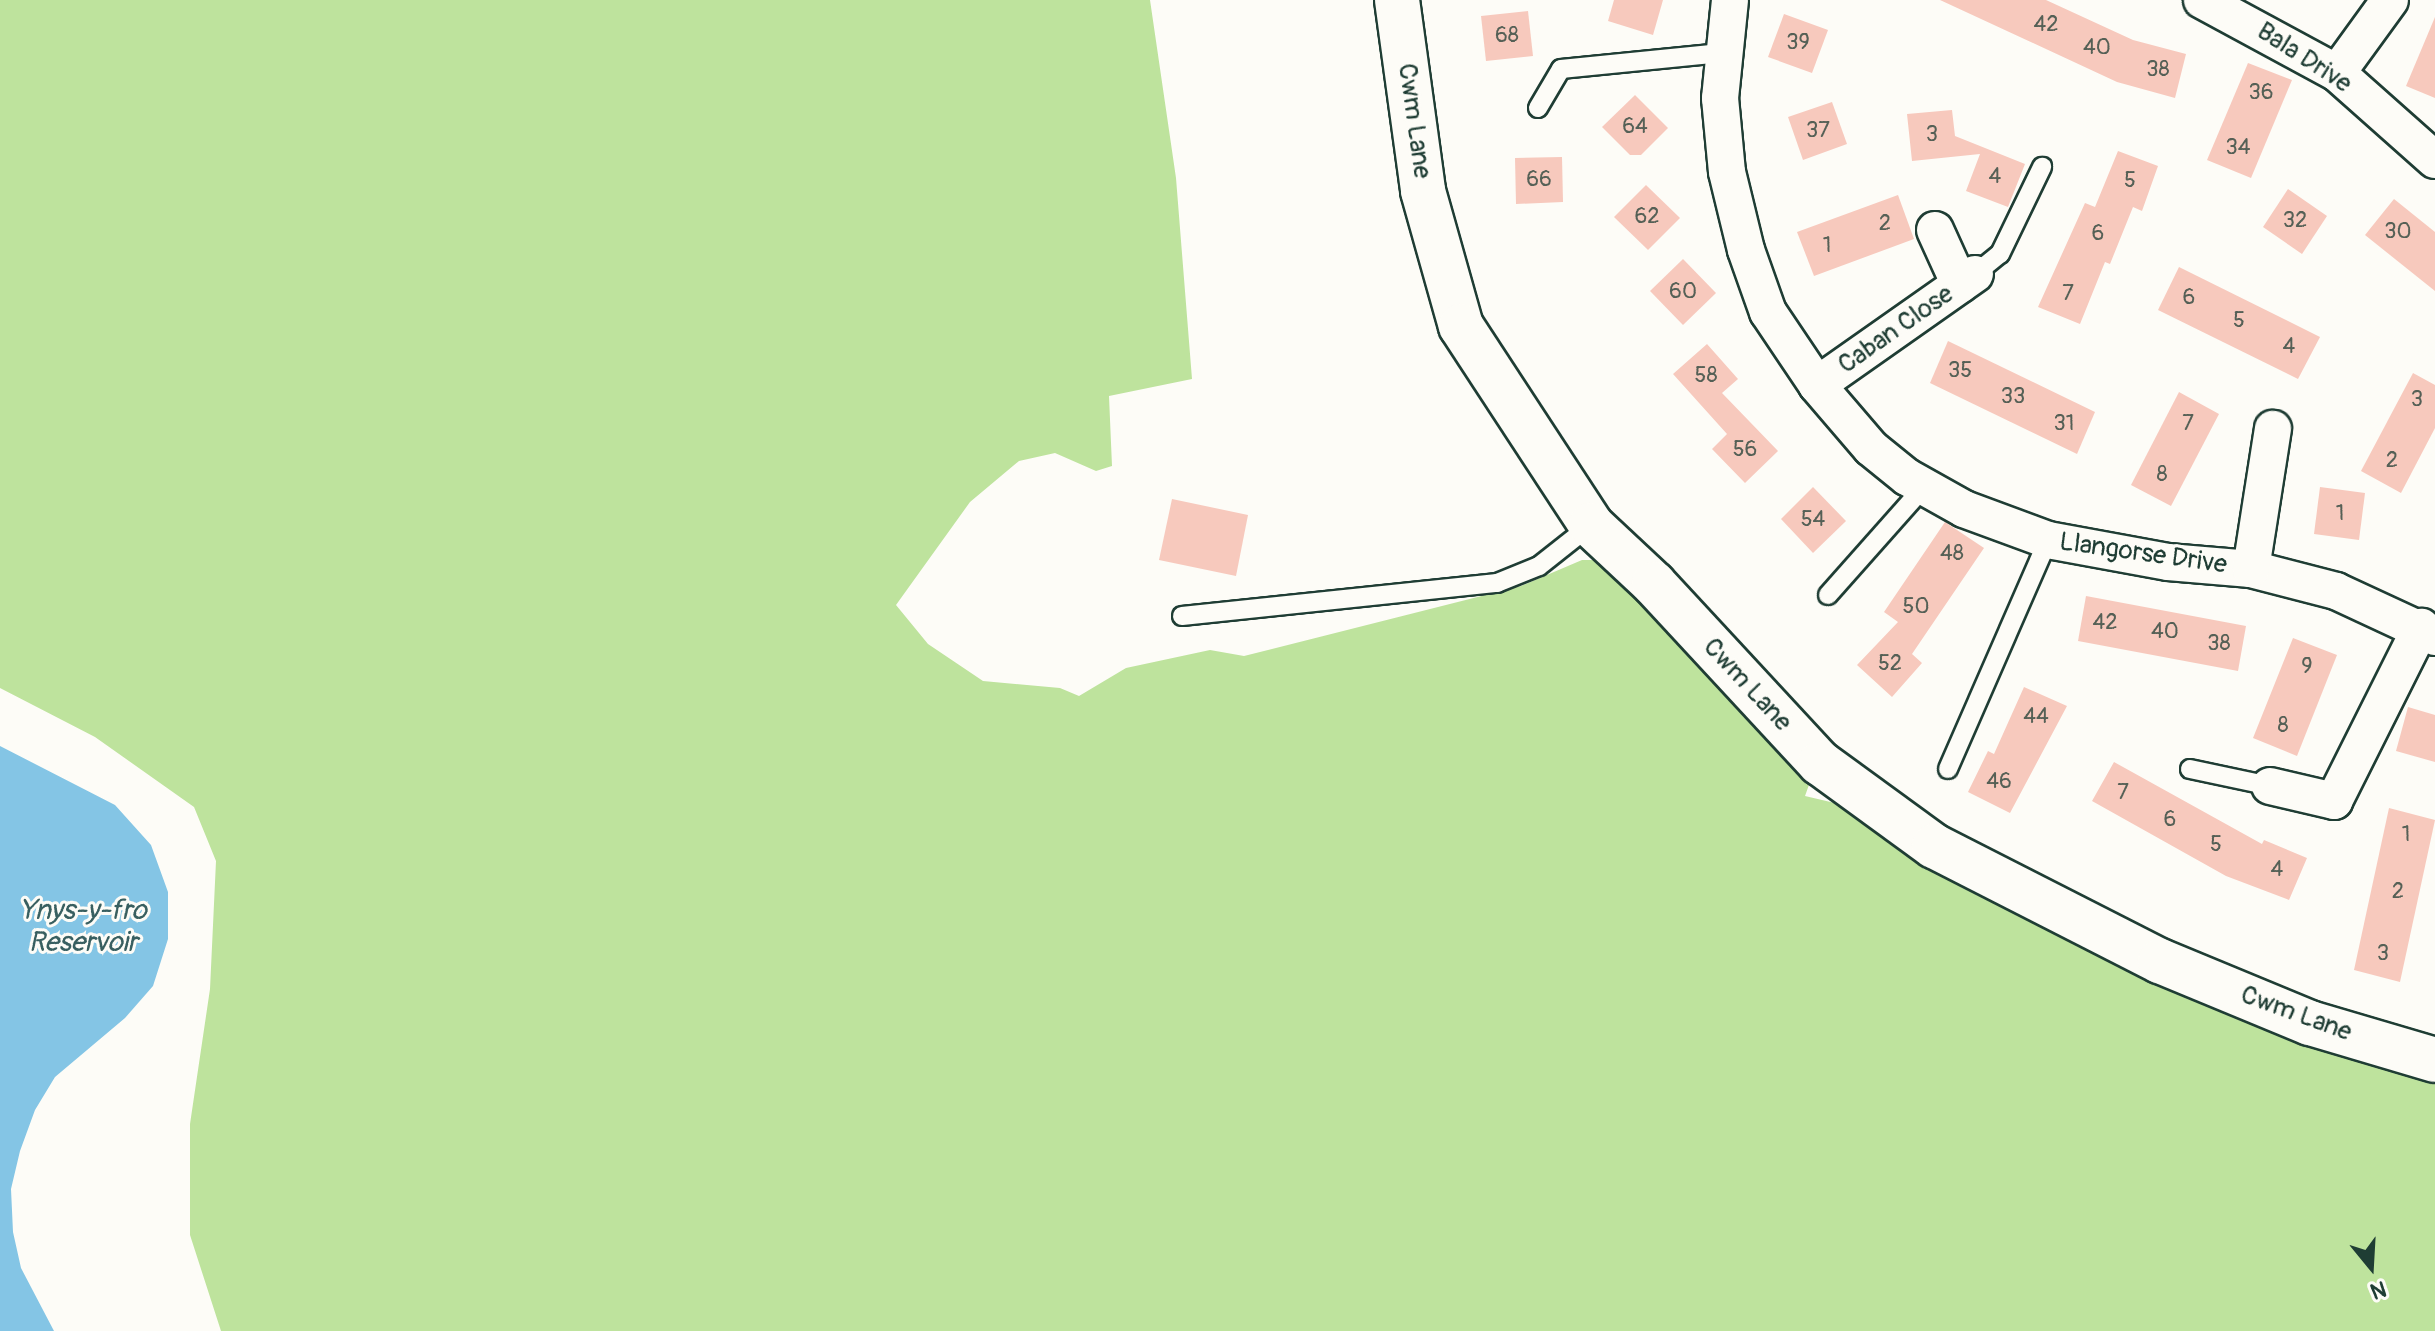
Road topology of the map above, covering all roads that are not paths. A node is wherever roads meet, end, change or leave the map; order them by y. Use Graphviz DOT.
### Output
graph roads {
  1 [pos="1397,0"];
  2 [pos="1730,0"];
  3 [pos="2202,0"];
  4 [pos="2390,0"];
  5 [pos="1721,53"];
  6 [pos="2337,73"];
  7 [pos="1538,108"];
  8 [pos="2435,160"];
  9 [pos="2042,167"];
  10 [pos="1935,230"];
  11 [pos="1968,280"];
  12 [pos="1817,385"];
  13 [pos="2273,429"];
  14 [pos="1924,487"];
  15 [pos="1591,525"];
  16 [pos="2048,540"];
  17 [pos="2251,569"];
  18 [pos="1828,595"];
  19 [pos="1182,616"];
  20 [pos="2428,632"];
  21 [pos="1948,769"];
  22 [pos="2190,769"];
  23 [pos="2270,786"];
  24 [pos="2435,1060"];
  1 -- 15 [label="street, Cwm Lane"];
  2 -- 5 [label="street, Llangorse Drive"];
  3 -- 6 [label="street, Bala Drive"];
  4 -- 6 [label="street"];
  5 -- 7 [label="lane"];
  5 -- 12 [label="street, Llangorse Drive"];
  6 -- 8 [label="street, Bala Drive"];
  9 -- 11 [label="lane"];
  10 -- 11 [label="street"];
  11 -- 12 [label="street, Caban Close"];
  12 -- 14 [label="street, Llangorse Drive"];
  13 -- 17 [label="street"];
  14 -- 16 [label="street, Llangorse Drive"];
  14 -- 18 [label="lane"];
  15 -- 19 [label="lane"];
  15 -- 24 [label="street, Cwm Lane"];
  16 -- 17 [label="street, Llangorse Drive"];
  16 -- 21 [label="lane"];
  17 -- 20 [label="street, Llangorse Drive"];
  20 -- 23 [label="street"];
  22 -- 23 [label="lane"];
}
